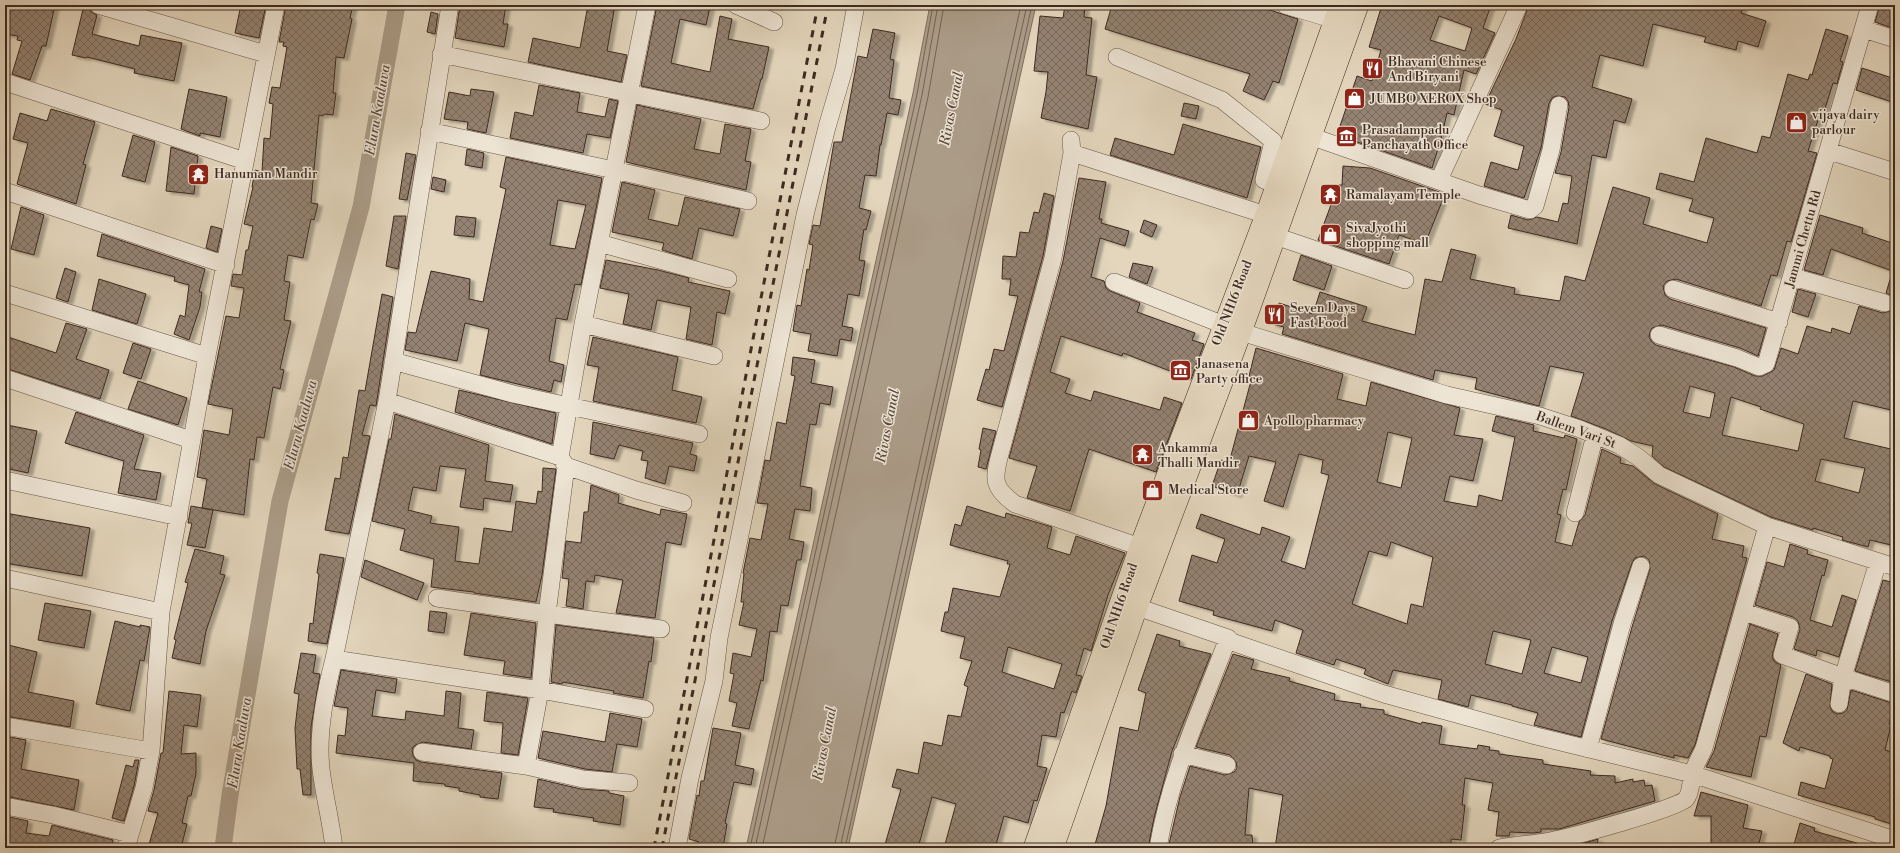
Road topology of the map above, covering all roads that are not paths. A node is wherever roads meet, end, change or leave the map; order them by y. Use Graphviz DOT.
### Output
graph roads {
  1 [pos="98,5"];
  2 [pos="276,5"];
  3 [pos="450,5"];
  4 [pos="647,5"];
  5 [pos="736,5"];
  6 [pos="856,5"];
  7 [pos="1285,5"];
  8 [pos="1358,5"];
  9 [pos="1518,5"];
  10 [pos="1865,6"];
  11 [pos="1337,12"];
  12 [pos="774,22"];
  13 [pos="1862,29"];
  14 [pos="1895,39"];
  15 [pos="266,54"];
  16 [pos="441,54"];
  17 [pos="1117,57"];
  18 [pos="5,82"];
  19 [pos="630,93"];
  20 [pos="1559,105"];
  21 [pos="761,121"];
  22 [pos="429,131"];
  23 [pos="1310,136"];
  24 [pos="1829,151"];
  25 [pos="245,161"];
  26 [pos="614,170"];
  27 [pos="1895,172"];
  28 [pos="1439,180"];
  29 [pos="1276,185"];
  30 [pos="5,191"];
  31 [pos="748,201"];
  32 [pos="1266,215"];
  33 [pos="1275,236"];
  34 [pos="599,243"];
  35 [pos="226,265"];
  36 [pos="1793,276"];
  37 [pos="728,279"];
  38 [pos="1405,280"];
  39 [pos="1114,282"];
  40 [pos="1673,289"];
  41 [pos="5,293"];
  42 [pos="1885,303"];
  43 [pos="1779,322"];
  44 [pos="583,324"];
  45 [pos="1233,328"];
  46 [pos="1658,335"];
  47 [pos="207,356"];
  48 [pos="714,356"];
  49 [pos="393,361"];
  50 [pos="5,378"];
  51 [pos="387,401"];
  52 [pos="569,405"];
  53 [pos="699,434"];
  54 [pos="1595,435"];
  55 [pos="191,440"];
  56 [pos="563,461"];
  57 [pos="5,480"];
  58 [pos="683,503"];
  59 [pos="1574,513"];
  60 [pos="179,518"];
  61 [pos="1767,526"];
  62 [pos="1140,547"];
  63 [pos="1890,563"];
  64 [pos="1641,566"];
  65 [pos="5,578"];
  66 [pos="437,598"];
  67 [pos="1137,607"];
  68 [pos="160,612"];
  69 [pos="1744,612"];
  70 [pos="547,614"];
  71 [pos="661,629"];
  72 [pos="1228,638"];
  73 [pos="334,659"];
  74 [pos="1843,677"];
  75 [pos="540,690"];
  76 [pos="1895,694"];
  77 [pos="1839,704"];
  78 [pos="645,709"];
  79 [pos="5,726"];
  80 [pos="1588,749"];
  81 [pos="151,751"];
  82 [pos="422,752"];
  83 [pos="1182,754"];
  84 [pos="1227,765"];
  85 [pos="526,766"];
  86 [pos="1692,774"];
  87 [pos="629,783"];
  88 [pos="5,806"];
  89 [pos="1895,840"];
  90 [pos="128,841"];
  91 [pos="1050,847"];
  92 [pos="334,848"];
  93 [pos="677,848"];
  94 [pos="1158,848"];
  95 [pos="1499,848"];
  1 -- 15 [label="street"];
  2 -- 15 [label="street"];
  3 -- 16 [label="street"];
  4 -- 19 [label="street"];
  5 -- 12 [label="street"];
  6 -- 93 [label="street"];
  7 -- 11 [label="street"];
  8 -- 23 [label="main road, Old NH16 Road"];
  9 -- 28 [label="street"];
  10 -- 13 [label="street, Jammi Chettu Rd"];
  11 -- 29 [label="main road, Old NH16 Road"];
  13 -- 14 [label="street"];
  13 -- 24 [label="street, Jammi Chettu Rd"];
  15 -- 25 [label="street"];
  16 -- 19 [label="street"];
  16 -- 22 [label="street"];
  17 -- 29 [label="street"];
  18 -- 25 [label="street"];
  19 -- 21 [label="street"];
  19 -- 26 [label="street"];
  20 -- 28 [label="street"];
  22 -- 26 [label="street"];
  22 -- 49 [label="street"];
  23 -- 28 [label="street"];
  23 -- 33 [label="main road, Old NH16 Road"];
  24 -- 27 [label="street"];
  24 -- 36 [label="street, Jammi Chettu Rd"];
  25 -- 35 [label="street"];
  26 -- 31 [label="street"];
  26 -- 34 [label="street"];
  29 -- 32 [label="main road, Old NH16 Road"];
  30 -- 35 [label="street"];
  32 -- 45 [label="main road, Old NH16 Road"];
  32 -- 62 [label="street"];
  33 -- 38 [label="street"];
  33 -- 45 [label="main road, Old NH16 Road"];
  34 -- 37 [label="street"];
  34 -- 44 [label="street"];
  35 -- 47 [label="street"];
  36 -- 42 [label="street"];
  36 -- 43 [label="street, Jammi Chettu Rd"];
  39 -- 45 [label="street, Ballem Vari St"];
  40 -- 43 [label="street"];
  41 -- 47 [label="street"];
  43 -- 46 [label="street, Jammi Chettu Rd"];
  44 -- 48 [label="street"];
  44 -- 52 [label="street"];
  45 -- 54 [label="street, Ballem Vari St"];
  45 -- 62 [label="main road, Old NH16 Road"];
  45 -- 67 [label="main road, Old NH16 Road"];
  47 -- 55 [label="street"];
  49 -- 51 [label="street"];
  49 -- 52 [label="street"];
  50 -- 55 [label="street"];
  51 -- 56 [label="street"];
  51 -- 73 [label="street"];
  52 -- 53 [label="street"];
  52 -- 56 [label="street"];
  54 -- 59 [label="street"];
  54 -- 61 [label="street, Ballem Vari St"];
  55 -- 60 [label="street"];
  56 -- 58 [label="street"];
  56 -- 70 [label="street"];
  57 -- 60 [label="street"];
  60 -- 68 [label="street"];
  61 -- 63 [label="street, Ballem Vari St"];
  61 -- 69 [label="street"];
  62 -- 91 [label="main road, Old NH16 Road"];
  63 -- 74 [label="street"];
  64 -- 80 [label="street"];
  65 -- 68 [label="street"];
  66 -- 70 [label="street"];
  67 -- 72 [label="street"];
  67 -- 91 [label="main road, Old NH16 Road"];
  68 -- 81 [label="street"];
  69 -- 74 [label="street"];
  69 -- 86 [label="street"];
  70 -- 71 [label="street"];
  70 -- 75 [label="street"];
  72 -- 80 [label="street"];
  72 -- 83 [label="street"];
  73 -- 75 [label="street"];
  73 -- 92 [label="street"];
  74 -- 76 [label="street"];
  74 -- 77 [label="street"];
  75 -- 78 [label="street"];
  75 -- 85 [label="street"];
  79 -- 81 [label="street"];
  80 -- 86 [label="street"];
  81 -- 90 [label="street"];
  82 -- 85 [label="street"];
  83 -- 84 [label="street"];
  83 -- 94 [label="street"];
  85 -- 87 [label="street"];
  86 -- 89 [label="street"];
  86 -- 95 [label="street"];
  88 -- 90 [label="street"];
}
